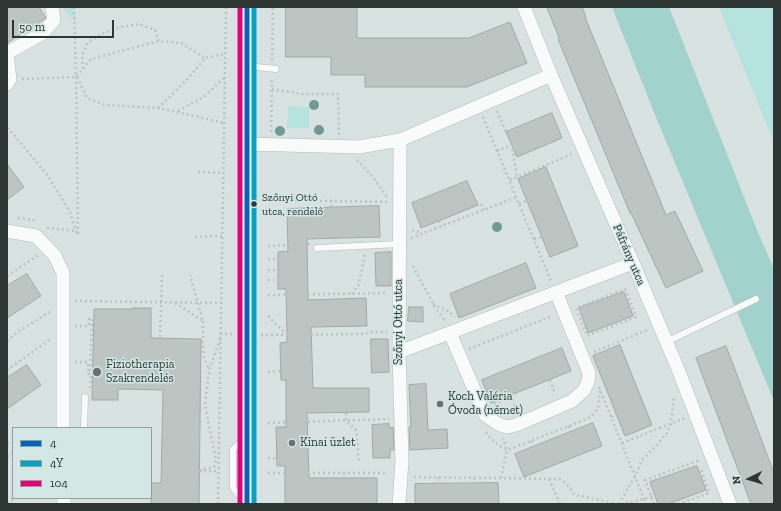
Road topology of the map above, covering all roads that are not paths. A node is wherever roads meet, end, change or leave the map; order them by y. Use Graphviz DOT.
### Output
graph roads {
  1 [pos="52,7"];
  2 [pos="247,7"];
  3 [pos="524,7"];
  4 [pos="7,54"];
  5 [pos="247,66"];
  6 [pos="276,69"];
  7 [pos="551,75"];
  8 [pos="9,82"];
  9 [pos="400,140"];
  10 [pos="246,144"];
  11 [pos="7,231"];
  12 [pos="402,242"];
  13 [pos="315,246"];
  14 [pos="633,263"];
  15 [pos="555,289"];
  16 [pos="756,299"];
  17 [pos="450,330"];
  18 [pos="666,342"];
  19 [pos="399,352"];
  20 [pos="88,395"];
  21 [pos="63,427"];
  22 [pos="84,427"];
  23 [pos="247,501"];
  24 [pos="399,504"];
  25 [pos="730,504"];
  1 -- 4 [label="street"];
  2 -- 5 [label="street"];
  3 -- 7 [label="street, Páfrány utca"];
  4 -- 8 [label="street"];
  5 -- 6 [label="lane"];
  5 -- 10 [label="street"];
  7 -- 9 [label="street"];
  7 -- 14 [label="street, Páfrány utca"];
  9 -- 10 [label="street"];
  9 -- 12 [label="street, Szőnyi Ottó utca"];
  10 -- 23 [label="street"];
  11 -- 21 [label="street"];
  12 -- 13 [label="lane"];
  12 -- 19 [label="street, Szőnyi Ottó utca"];
  14 -- 15 [label="street"];
  14 -- 18 [label="street, Páfrány utca"];
  15 -- 17 [label="street"];
  15 -- 17 [label="street"];
  16 -- 18 [label="lane"];
  17 -- 19 [label="street"];
  18 -- 25 [label="street, Páfrány utca"];
  19 -- 24 [label="street, Szőnyi Ottó utca"];
  20 -- 22 [label="lane"];
}
